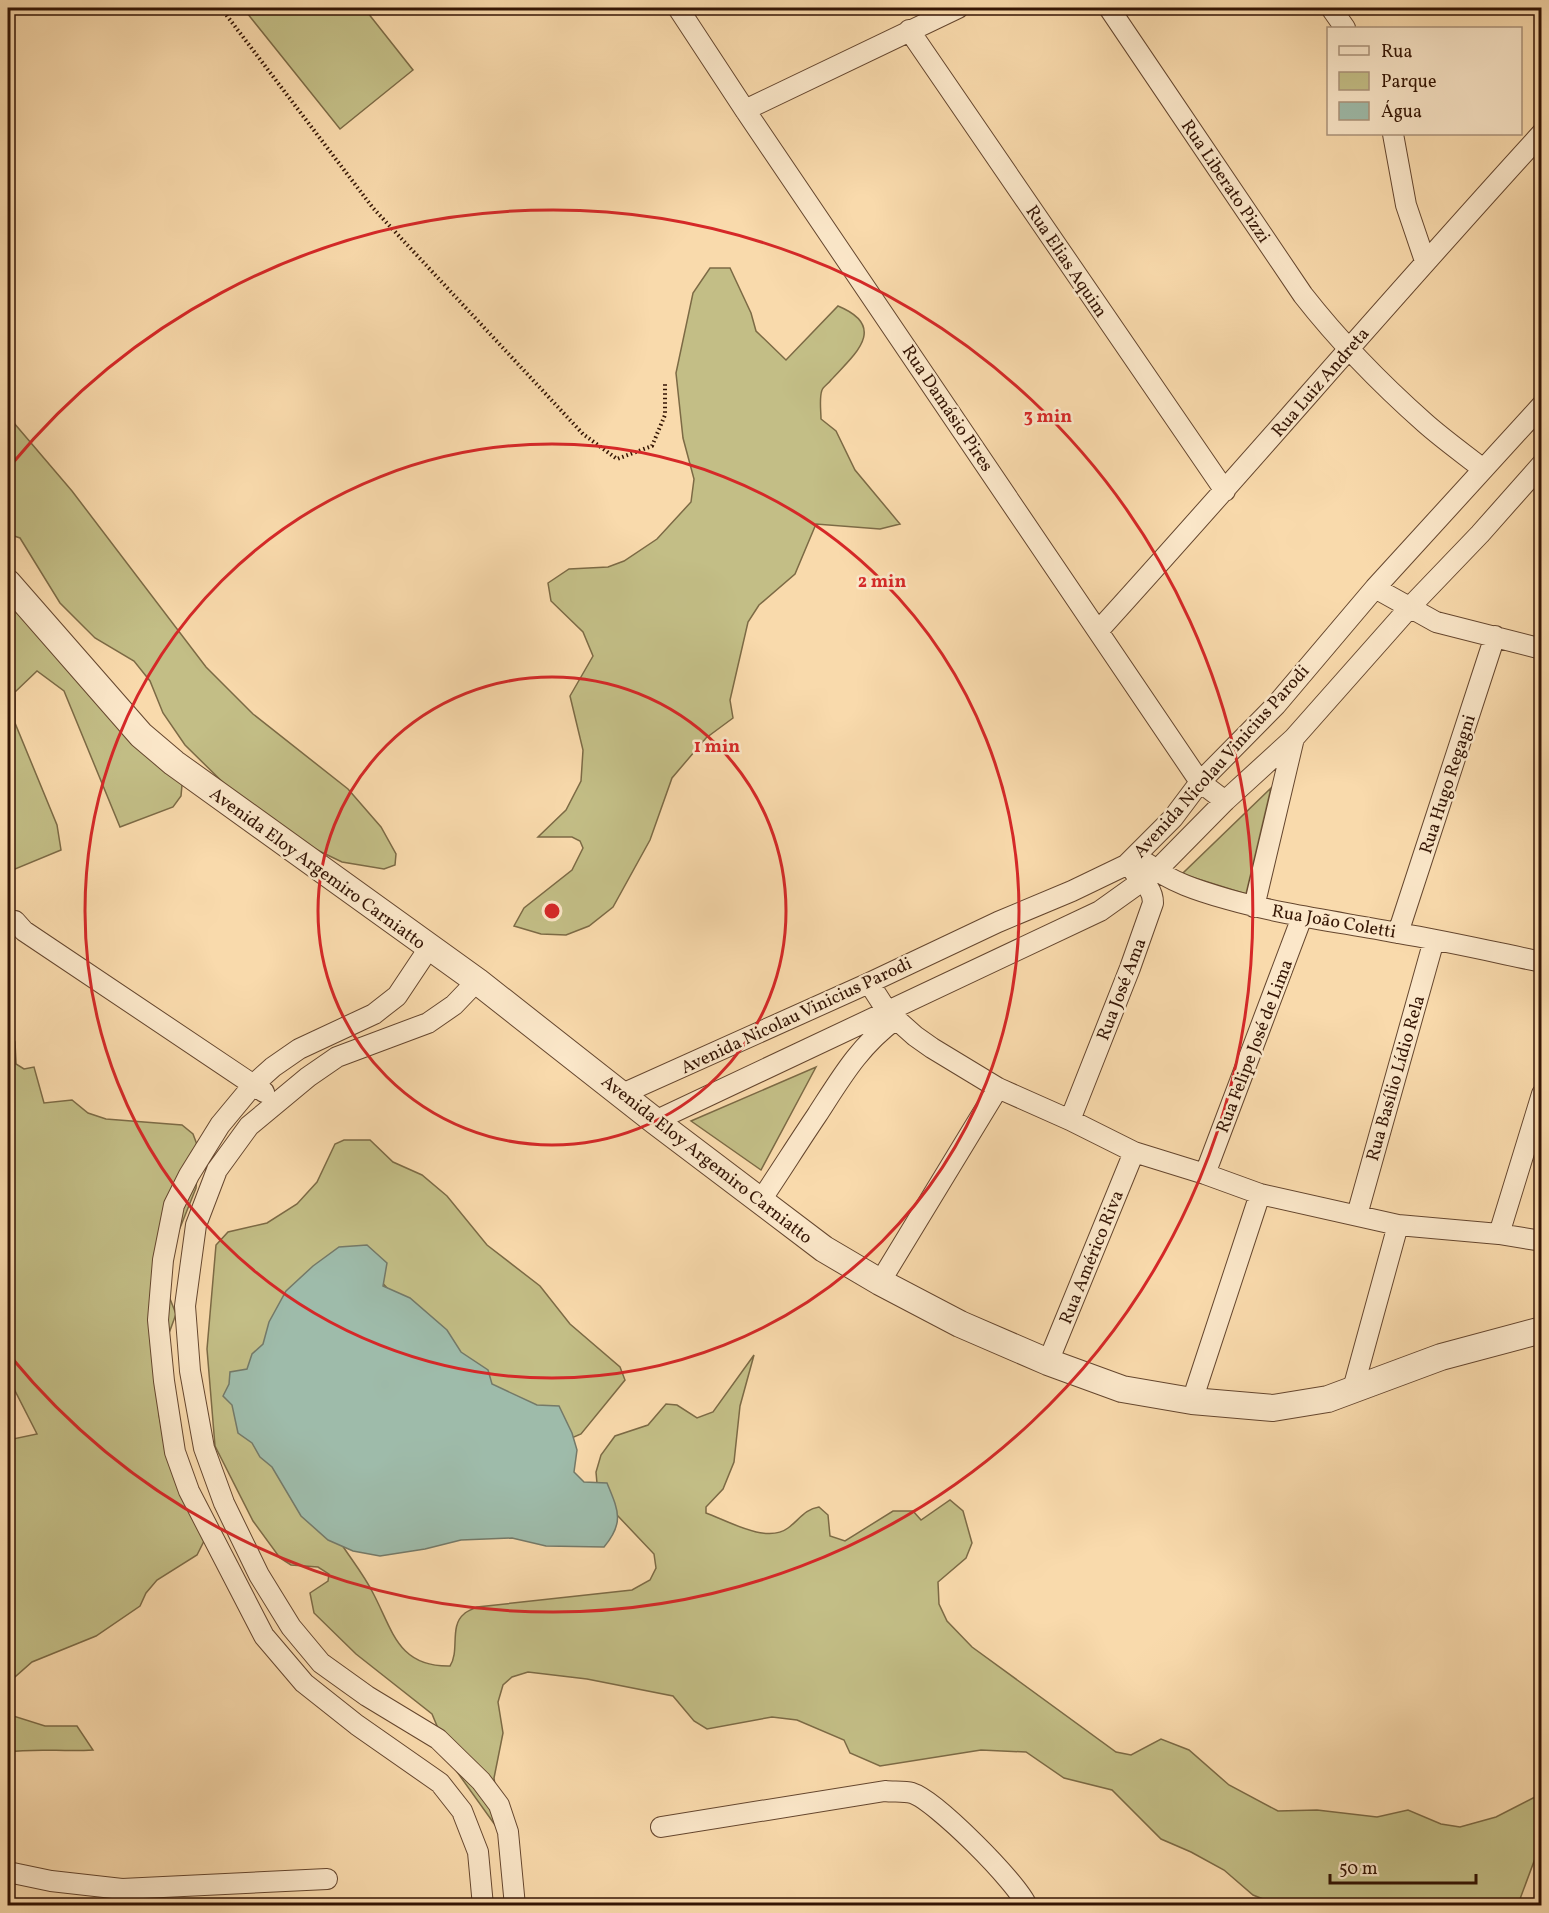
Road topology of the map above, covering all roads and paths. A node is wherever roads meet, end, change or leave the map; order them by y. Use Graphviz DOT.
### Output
graph roads {
  1 [pos="221,8"];
  2 [pos="678,8"];
  3 [pos="958,8"];
  4 [pos="1109,8"];
  5 [pos="1331,8"];
  6 [pos="1344,27"];
  7 [pos="909,30"];
  8 [pos="745,110"];
  9 [pos="1542,133"];
  10 [pos="1393,135"];
  11 [pos="1425,261"];
  12 [pos="1349,348"];
  13 [pos="665,384"];
  14 [pos="1542,405"];
  15 [pos="1542,464"];
  16 [pos="1483,469"];
  17 [pos="1225,491"];
  18 [pos="8,583"];
  19 [pos="1375,588"];
  20 [pos="1410,607"];
  21 [pos="1099,630"];
  22 [pos="1495,636"];
  23 [pos="1542,649"];
  24 [pos="1294,738"];
  25 [pos="1200,782"];
  26 [pos="1225,801"];
  27 [pos="1131,860"];
  28 [pos="1150,876"];
  29 [pos="1254,907"];
  30 [pos="1302,917"];
  31 [pos="15,921"];
  32 [pos="1398,933"];
  33 [pos="1434,940"];
  34 [pos="429,948"];
  35 [pos="1542,962"];
  36 [pos="477,981"];
  37 [pos="869,983"];
  38 [pos="891,1015"];
  39 [pos="254,1084"];
  40 [pos="998,1088"];
  41 [pos="622,1094"];
  42 [pos="1542,1094"];
  43 [pos="277,1103"];
  44 [pos="1070,1120"];
  45 [pos="655,1121"];
  46 [pos="1134,1152"];
  47 [pos="1205,1174"];
  48 [pos="1260,1194"];
  49 [pos="761,1200"];
  50 [pos="1357,1215"];
  51 [pos="1398,1225"];
  52 [pos="1498,1234"];
  53 [pos="1542,1241"];
  54 [pos="880,1282"];
  55 [pos="1542,1330"];
  56 [pos="1048,1362"];
  57 [pos="1353,1389"];
  58 [pos="1192,1401"];
  59 [pos="661,1827"];
  60 [pos="8,1872"];
  61 [pos="327,1879"];
  62 [pos="483,1905"];
  63 [pos="515,1905"];
  64 [pos="1027,1905"];
  1 -- 13 [label="path"];
  2 -- 8 [label="street, Rua Damásio Pires"];
  3 -- 7 [label="street"];
  4 -- 12 [label="street, Rua Liberato Pizzi"];
  5 -- 6 [label="street"];
  7 -- 8 [label="street"];
  7 -- 17 [label="street, Rua Elias Aquim"];
  8 -- 21 [label="street, Rua Damásio Pires"];
  9 -- 11 [label="street, Rua Luiz Andreta"];
  10 -- 11 [label="street"];
  11 -- 12 [label="street, Rua Luiz Andreta"];
  12 -- 16 [label="street, Rua Liberato Pizzi"];
  12 -- 17 [label="street, Rua Luiz Andreta"];
  14 -- 16 [label="street, Avenida Nicolau Vinicius Parodi"];
  15 -- 20 [label="street, Avenida Nicolau Vinicius Parodi"];
  16 -- 19 [label="street, Avenida Nicolau Vinicius Parodi"];
  17 -- 21 [label="street, Rua Luiz Andreta"];
  18 -- 34 [label="street, Avenida Eloy Argemiro Carniatto"];
  19 -- 20 [label="street"];
  19 -- 25 [label="street, Avenida Nicolau Vinicius Parodi"];
  20 -- 22 [label="street"];
  20 -- 24 [label="street, Avenida Nicolau Vinicius Parodi"];
  21 -- 25 [label="street, Rua Damásio Pires"];
  22 -- 23 [label="street"];
  22 -- 32 [label="street, Rua Hugo Regagni"];
  24 -- 26 [label="street, Avenida Nicolau Vinicius Parodi"];
  24 -- 29 [label="street"];
  25 -- 26 [label="street, Rua Damásio Pires"];
  25 -- 27 [label="street, Avenida Nicolau Vinicius Parodi"];
  26 -- 28 [label="street, Avenida Nicolau Vinicius Parodi"];
  27 -- 28 [label="street, Rua João Coletti"];
  27 -- 37 [label="street, Avenida Nicolau Vinicius Parodi"];
  28 -- 29 [label="street, Rua João Coletti"];
  28 -- 38 [label="street, Avenida Nicolau Vinicius Parodi"];
  28 -- 44 [label="street, Rua José Ama"];
  29 -- 30 [label="street, Rua João Coletti"];
  30 -- 32 [label="street, Rua João Coletti"];
  30 -- 47 [label="street, Rua Felipe José de Lima"];
  31 -- 39 [label="street"];
  32 -- 33 [label="street, Rua João Coletti"];
  33 -- 35 [label="street, Rua João Coletti"];
  33 -- 50 [label="street, Rua Basílio Lídio Rela"];
  34 -- 36 [label="street, Avenida Eloy Argemiro Carniatto"];
  34 -- 39 [label="street"];
  36 -- 41 [label="street, Avenida Eloy Argemiro Carniatto"];
  36 -- 43 [label="street"];
  37 -- 38 [label="street"];
  37 -- 41 [label="street, Avenida Nicolau Vinicius Parodi"];
  38 -- 40 [label="street"];
  38 -- 45 [label="street, Avenida Nicolau Vinicius Parodi"];
  38 -- 49 [label="street"];
  39 -- 43 [label="street"];
  39 -- 62 [label="street"];
  40 -- 44 [label="street"];
  40 -- 54 [label="street"];
  41 -- 45 [label="street, Avenida Eloy Argemiro Carniatto"];
  42 -- 52 [label="street"];
  43 -- 63 [label="street"];
  44 -- 46 [label="street"];
  45 -- 49 [label="street, Avenida Eloy Argemiro Carniatto"];
  46 -- 47 [label="street"];
  46 -- 56 [label="street, Rua Américo Riva"];
  47 -- 48 [label="street"];
  48 -- 50 [label="street"];
  48 -- 58 [label="street"];
  49 -- 54 [label="street, Avenida Eloy Argemiro Carniatto"];
  50 -- 51 [label="street"];
  51 -- 52 [label="street"];
  51 -- 57 [label="street"];
  52 -- 53 [label="street"];
  54 -- 56 [label="street, Avenida Eloy Argemiro Carniatto"];
  55 -- 57 [label="street, Avenida Eloy Argemiro Carniatto"];
  56 -- 58 [label="street, Avenida Eloy Argemiro Carniatto"];
  57 -- 58 [label="street, Avenida Eloy Argemiro Carniatto"];
  59 -- 64 [label="street"];
  60 -- 61 [label="street"];
}
